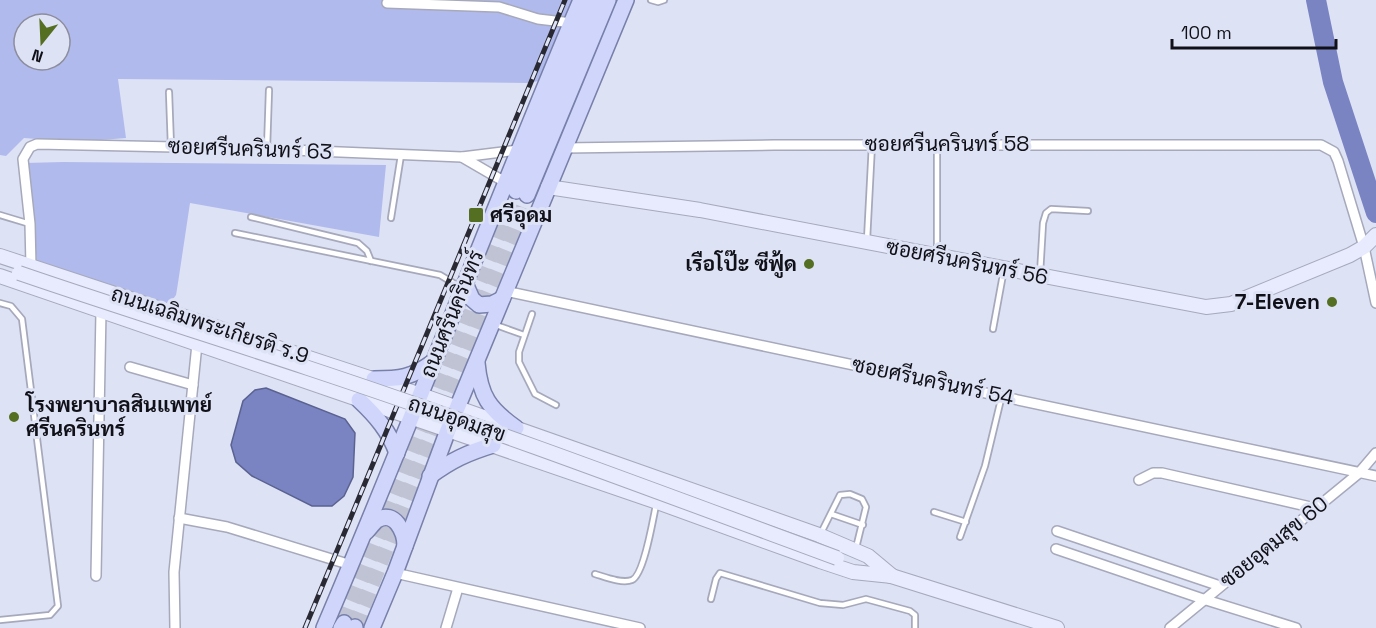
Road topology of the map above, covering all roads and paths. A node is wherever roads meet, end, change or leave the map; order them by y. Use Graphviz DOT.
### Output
graph roads {
  1 [pos="581,0"];
  2 [pos="596,0"];
  3 [pos="608,0"];
  4 [pos="626,0"];
  5 [pos="651,0"];
  6 [pos="664,0"];
  7 [pos="387,3"];
  8 [pos="572,23"];
  9 [pos="269,90"];
  10 [pos="169,92"];
  11 [pos="872,144"];
  12 [pos="937,144"];
  13 [pos="171,147"];
  14 [pos="564,148"];
  15 [pos="267,149"];
  16 [pos="518,150"];
  17 [pos="401,155"];
  18 [pos="462,157"];
  19 [pos="548,187"];
  20 [pos="516,189"];
  21 [pos="1088,211"];
  22 [pos="0,215"];
  23 [pos="251,217"];
  24 [pos="391,218"];
  25 [pos="30,224"];
  26 [pos="235,233"];
  27 [pos="1371,240"];
  28 [pos="867,243"];
  29 [pos="0,256"];
  30 [pos="937,256"];
  31 [pos="371,261"];
  32 [pos="0,266"];
  33 [pos="25,269"];
  34 [pos="1004,269"];
  35 [pos="0,276"];
  36 [pos="1040,276"];
  37 [pos="464,286"];
  38 [pos="504,295"];
  39 [pos="0,303"];
  40 [pos="1376,303"];
  41 [pos="101,311"];
  42 [pos="532,314"];
  43 [pos="492,323"];
  44 [pos="993,329"];
  45 [pos="524,335"];
  46 [pos="197,344"];
  47 [pos="477,360"];
  48 [pos="433,362"];
  49 [pos="325,363"];
  50 [pos="130,367"];
  51 [pos="374,379"];
  52 [pos="193,385"];
  53 [pos="318,386"];
  54 [pos="421,395"];
  55 [pos="1002,395"];
  56 [pos="359,400"];
  57 [pos="556,405"];
  58 [pos="457,408"];
  59 [pos="411,418"];
  60 [pos="516,428"];
  61 [pos="448,430"];
  62 [pos="493,445"];
  63 [pos="397,453"];
  64 [pos="1376,453"];
  65 [pos="606,460"];
  66 [pos="1359,473"];
  67 [pos="430,476"];
  68 [pos="1376,476"];
  69 [pos="1139,480"];
  70 [pos="598,482"];
  71 [pos="657,502"];
  72 [pos="1315,508"];
  73 [pos="934,512"];
  74 [pos="831,514"];
  75 [pos="179,518"];
  76 [pos="966,522"];
  77 [pos="863,525"];
  78 [pos="1057,531"];
  79 [pos="364,534"];
  80 [pos="819,536"];
  81 [pos="960,537"];
  82 [pos="405,546"];
  83 [pos="1056,549"];
  84 [pos="855,550"];
  85 [pos="351,565"];
  86 [pos="395,573"];
  87 [pos="595,574"];
  88 [pos="96,576"];
  89 [pos="892,576"];
  90 [pos="1220,586"];
  91 [pos="458,588"];
  92 [pos="711,599"];
  93 [pos="1203,599"];
  94 [pos="0,620"];
  95 [pos="175,628"];
  96 [pos="324,628"];
  97 [pos="372,628"];
  98 [pos="446,628"];
  99 [pos="640,628"];
  100 [pos="915,628"];
  101 [pos="1057,628"];
  102 [pos="1170,628"];
  103 [pos="1296,628"];
  1 -- 8 [label="main road, ถนนศรีนครินทร์"];
  2 -- 20 [label="main road, ถนนศรีนครินทร์"];
  3 -- 20 [label="main road, ถนนศรีนครินทร์"];
  4 -- 14 [label="main road, ถนนศรีนครินทร์"];
  5 -- 6 [label="lane"];
  7 -- 8 [label="street"];
  8 -- 16 [label="main road, ถนนศรีนครินทร์"];
  9 -- 15 [label="lane"];
  10 -- 13 [label="lane"];
  11 -- 12 [label="street, ซอยศรีนครินทร์ 58"];
  11 -- 14 [label="street, ซอยศรีนครินทร์ 58"];
  11 -- 28 [label="lane"];
  12 -- 27 [label="street, ซอยศรีนครินทร์ 58"];
  12 -- 30 [label="lane"];
  13 -- 15 [label="street, ซอยศรีนครินทร์ 63"];
  13 -- 25 [label="street, ซอยศรีนครินทร์ 63"];
  14 -- 19 [label="main road, ถนนศรีนครินทร์"];
  15 -- 17 [label="street, ซอยศรีนครินทร์ 63"];
  16 -- 18 [label="street, ซอยศรีนครินทร์ 63"];
  16 -- 20 [label="main road, ถนนศรีนครินทร์"];
  17 -- 18 [label="street, ซอยศรีนครินทร์ 63"];
  17 -- 24 [label="lane"];
  18 -- 20 [label="street, ซอยศรีนครินทร์ 63"];
  19 -- 28 [label="main road, ซอยศรีนครินทร์ 56"];
  19 -- 38 [label="main road, ถนนศรีนครินทร์"];
  20 -- 37 [label="main road, ถนนศรีนครินทร์"];
  21 -- 36 [label="lane"];
  22 -- 25 [label="lane"];
  23 -- 31 [label="lane"];
  25 -- 33 [label="street"];
  26 -- 31 [label="lane"];
  27 -- 36 [label="main road, ซอยศรีนครินทร์ 56"];
  27 -- 40 [label="street"];
  28 -- 30 [label="main road, ซอยศรีนครินทร์ 56"];
  29 -- 33 [label="main road, ถนนเฉลิมพระเกียรติ ร.9"];
  30 -- 34 [label="main road, ซอยศรีนครินทร์ 56"];
  31 -- 37 [label="lane"];
  32 -- 33 [label="main road, ถนนเฉลิมพระเกียรติ ร.9"];
  33 -- 49 [label="main road, ถนนเฉลิมพระเกียรติ ร.9"];
  33 -- 89 [label="main road, ถนนอุดมสุข, bridge"];
  34 -- 36 [label="main road, ซอยศรีนครินทร์ 56"];
  34 -- 44 [label="lane"];
  35 -- 41 [label="main road, ถนนเฉลิมพระเกียรติ ร.9"];
  37 -- 38 [label="main road"];
  37 -- 48 [label="main road, ถนนศรีนครินทร์"];
  38 -- 43 [label="main road, ถนนศรีนครินทร์"];
  38 -- 55 [label="street, ซอยศรีนครินทร์ 54"];
  39 -- 94 [label="lane"];
  41 -- 46 [label="main road, ถนนเฉลิมพระเกียรติ ร.9"];
  41 -- 88 [label="street"];
  42 -- 45 [label="lane"];
  43 -- 45 [label="lane"];
  43 -- 47 [label="main road, ถนนศรีนครินทร์"];
  45 -- 57 [label="lane"];
  46 -- 52 [label="street"];
  46 -- 53 [label="main road, ถนนเฉลิมพระเกียรติ ร.9"];
  47 -- 58 [label="main road, ถนนศรีนครินทร์"];
  47 -- 60 [label="main road"];
  48 -- 51 [label="main road"];
  48 -- 54 [label="main road, ถนนศรีนครินทร์"];
  49 -- 51 [label="main road, ถนนเฉลิมพระเกียรติ ร.9"];
  49 -- 53 [label="main road"];
  50 -- 52 [label="street"];
  51 -- 54 [label="main road, ถนนเฉลิมพระเกียรติ ร.9"];
  52 -- 75 [label="street"];
  53 -- 56 [label="main road, ถนนเฉลิมพระเกียรติ ร.9"];
  54 -- 58 [label="main road, ถนนอุดมสุข"];
  54 -- 59 [label="main road, ถนนศรีนครินทร์"];
  55 -- 66 [label="street, ซอยศรีนครินทร์ 54"];
  55 -- 76 [label="lane"];
  56 -- 59 [label="main road, ถนนเฉลิมพระเกียรติ ร.9"];
  56 -- 63 [label="main road"];
  58 -- 60 [label="main road, ถนนอุดมสุข"];
  58 -- 61 [label="main road, ถนนศรีนครินทร์"];
  59 -- 61 [label="main road, ถนนอุดมสุข"];
  59 -- 63 [label="main road, ถนนศรีนครินทร์"];
  60 -- 65 [label="main road, ถนนอุดมสุข"];
  61 -- 62 [label="main road, ถนนอุดมสุข"];
  61 -- 67 [label="main road, ถนนศรีนครินทร์"];
  62 -- 67 [label="main road"];
  62 -- 70 [label="main road, ถนนอุดมสุข"];
  63 -- 79 [label="main road, ถนนศรีนครินทร์"];
  64 -- 66 [label="street, ซอยอุดมสุข 60"];
  65 -- 70 [label="main road"];
  65 -- 80 [label="main road, ถนนอุดมสุข"];
  66 -- 68 [label="street, ซอยศรีนครินทร์ 54"];
  66 -- 72 [label="street, ซอยอุดมสุข 60"];
  67 -- 82 [label="main road, ถนนศรีนครินทร์"];
  69 -- 72 [label="street"];
  70 -- 71 [label="main road, ถนนอุดมสุข"];
  71 -- 87 [label="lane"];
  71 -- 89 [label="main road, ถนนอุดมสุข"];
  72 -- 90 [label="street, ซอยอุดมสุข 60"];
  73 -- 76 [label="lane"];
  74 -- 77 [label="lane"];
  74 -- 77 [label="lane"];
  74 -- 80 [label="lane"];
  75 -- 85 [label="street"];
  75 -- 95 [label="street"];
  76 -- 81 [label="lane"];
  77 -- 84 [label="lane"];
  78 -- 90 [label="street"];
  79 -- 82 [label="main road"];
  79 -- 85 [label="main road, ถนนศรีนครินทร์"];
  80 -- 84 [label="main road, ถนนอุดมสุข"];
  82 -- 86 [label="main road, ถนนศรีนครินทร์"];
  83 -- 93 [label="street"];
  84 -- 89 [label="main road, ถนนอุดมสุข"];
  85 -- 96 [label="main road, ถนนศรีนครินทร์"];
  86 -- 91 [label="street"];
  86 -- 97 [label="main road, ถนนศรีนครินทร์"];
  89 -- 101 [label="main road, ถนนอุดมสุข"];
  90 -- 93 [label="street, ซอยอุดมสุข 60"];
  91 -- 98 [label="street"];
  91 -- 99 [label="street"];
  92 -- 100 [label="lane"];
  93 -- 102 [label="street, ซอยอุดมสุข 60"];
  93 -- 103 [label="street"];
}
